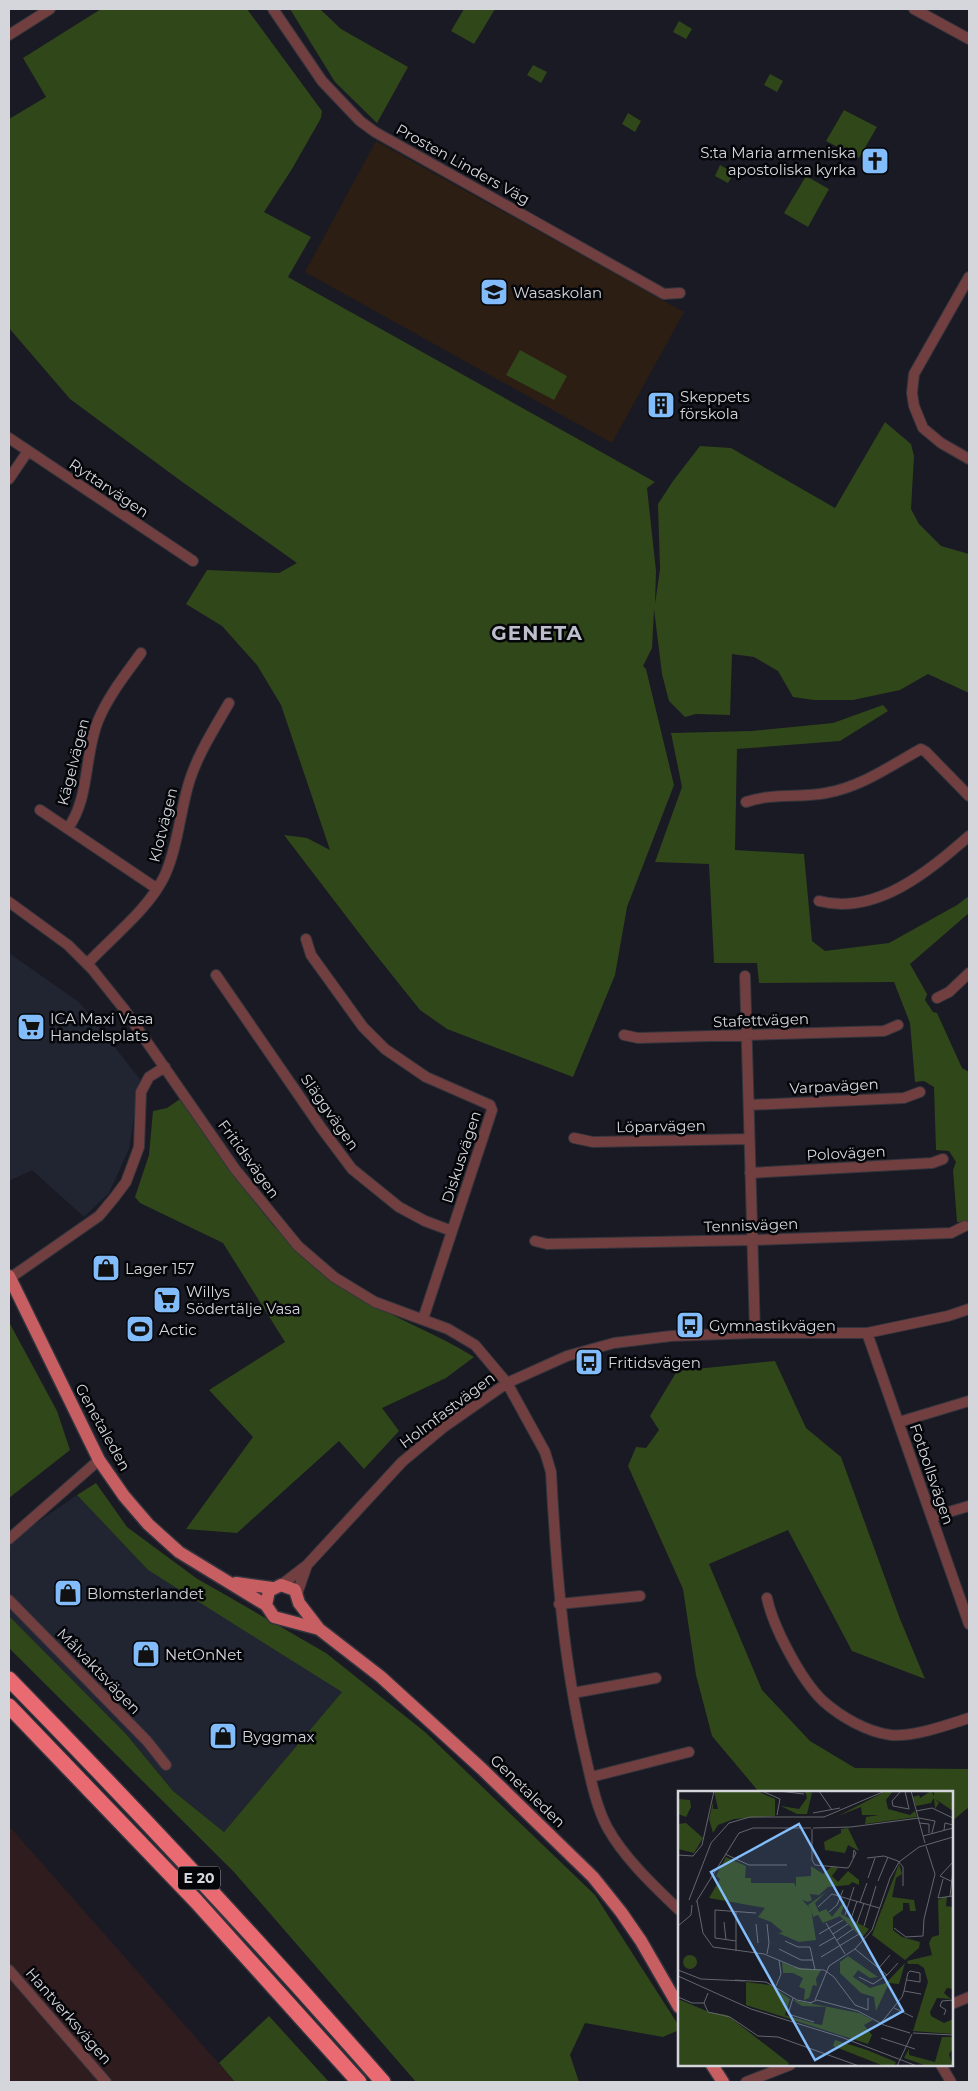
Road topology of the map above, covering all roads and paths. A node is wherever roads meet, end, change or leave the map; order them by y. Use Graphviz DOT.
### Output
graph roads {
  1 [pos="50,9"];
  2 [pos="273,9"];
  3 [pos="914,9"];
  4 [pos="9,35"];
  5 [pos="969,39"];
  6 [pos="969,277"];
  7 [pos="680,293"];
  8 [pos="9,438"];
  9 [pos="28,451"];
  10 [pos="969,459"];
  11 [pos="9,479"];
  12 [pos="193,561"];
  13 [pos="141,653"];
  14 [pos="229,703"];
  15 [pos="969,796"];
  16 [pos="746,802"];
  17 [pos="40,810"];
  18 [pos="68,828"];
  19 [pos="969,836"];
  20 [pos="156,888"];
  21 [pos="819,900"];
  22 [pos="9,902"];
  23 [pos="306,939"];
  24 [pos="87,964"];
  25 [pos="969,973"];
  26 [pos="216,975"];
  27 [pos="746,976"];
  28 [pos="936,998"];
  29 [pos="898,1025"];
  30 [pos="624,1035"];
  31 [pos="746,1035"];
  32 [pos="165,1067"];
  33 [pos="920,1092"];
  34 [pos="749,1105"];
  35 [pos="574,1138"];
  36 [pos="749,1139"];
  37 [pos="943,1159"];
  38 [pos="750,1173"];
  39 [pos="965,1226"];
  40 [pos="452,1231"];
  41 [pos="754,1240"];
  42 [pos="535,1241"];
  43 [pos="10,1277"];
  44 [pos="969,1309"];
  45 [pos="423,1319"];
  46 [pos="755,1333"];
  47 [pos="867,1333"];
  48 [pos="507,1383"];
  49 [pos="969,1401"];
  50 [pos="898,1422"];
  51 [pos="99,1460"];
  52 [pos="969,1506"];
  53 [pos="932,1517"];
  54 [pos="9,1539"];
  55 [pos="307,1565"];
  56 [pos="231,1582"];
  57 [pos="277,1586"];
  58 [pos="640,1596"];
  59 [pos="767,1598"];
  60 [pos="298,1599"];
  61 [pos="9,1600"];
  62 [pos="560,1604"];
  63 [pos="266,1605"];
  64 [pos="967,1613"];
  65 [pos="283,1619"];
  66 [pos="969,1624"];
  67 [pos="319,1629"];
  68 [pos="656,1678"];
  69 [pos="9,1679"];
  70 [pos="573,1693"];
  71 [pos="9,1706"];
  72 [pos="969,1718"];
  73 [pos="689,1752"];
  74 [pos="166,1765"];
  75 [pos="591,1778"];
  76 [pos="678,1909"];
  77 [pos="9,1970"];
  78 [pos="969,1997"];
  79 [pos="953,2000"];
  80 [pos="678,2005"];
  81 [pos="713,2066"];
  82 [pos="787,2066"];
  83 [pos="942,2066"];
  84 [pos="106,2082"];
  85 [pos="359,2082"];
  86 [pos="383,2082"];
  87 [pos="723,2082"];
  88 [pos="746,2082"];
  89 [pos="951,2082"];
  1 -- 4 [label="street"];
  2 -- 7 [label="street, Prosten Linders Väg"];
  3 -- 5 [label="street"];
  6 -- 10 [label="street"];
  8 -- 9 [label="street, Ryttarvägen"];
  9 -- 11 [label="street"];
  9 -- 12 [label="street, Ryttarvägen"];
  13 -- 18 [label="street, Kägelvägen"];
  14 -- 20 [label="street, Klotvägen"];
  15 -- 16 [label="street"];
  17 -- 18 [label="street, Kägelvägen"];
  18 -- 20 [label="street, Kägelvägen"];
  19 -- 21 [label="street"];
  20 -- 24 [label="street, Klotvägen"];
  22 -- 24 [label="street, Fritidsvägen"];
  23 -- 40 [label="street, Diskusvägen"];
  24 -- 32 [label="street, Fritidsvägen"];
  25 -- 28 [label="street"];
  26 -- 40 [label="street, Släggvägen"];
  27 -- 31 [label="street"];
  29 -- 31 [label="street, Stafettvägen"];
  30 -- 31 [label="street, Stafettvägen"];
  31 -- 34 [label="street"];
  32 -- 43 [label="street"];
  32 -- 45 [label="street, Fritidsvägen"];
  33 -- 34 [label="street, Varpavägen"];
  34 -- 36 [label="street"];
  35 -- 36 [label="street, Löparvägen"];
  36 -- 38 [label="street"];
  37 -- 38 [label="street, Polovägen"];
  38 -- 41 [label="street"];
  39 -- 41 [label="street, Tennisvägen"];
  40 -- 45 [label="street, Diskusvägen"];
  41 -- 42 [label="street, Tennisvägen"];
  41 -- 46 [label="street"];
  43 -- 51 [label="main road, Genetaleden"];
  44 -- 47 [label="street, Holmfastvägen"];
  45 -- 48 [label="street, Fritidsvägen"];
  46 -- 47 [label="street, Holmfastvägen"];
  46 -- 48 [label="street, Holmfastvägen"];
  47 -- 50 [label="street, Fotbollsvägen"];
  48 -- 55 [label="street, Holmfastvägen"];
  48 -- 62 [label="street, Fritidsvägen"];
  49 -- 50 [label="street"];
  50 -- 53 [label="street, Fotbollsvägen"];
  51 -- 54 [label="street"];
  51 -- 56 [label="main road, Genetaleden"];
  52 -- 53 [label="street"];
  53 -- 64 [label="street, Fotbollsvägen"];
  55 -- 57 [label="street, Holmfastvägen"];
  55 -- 60 [label="street, Holmfastvägen"];
  56 -- 57 [label="main road, Genetaleden"];
  56 -- 63 [label="main road, Genetaleden"];
  57 -- 60 [label="main road, Genetaleden"];
  57 -- 63 [label="main road"];
  58 -- 62 [label="street"];
  59 -- 72 [label="street"];
  60 -- 65 [label="main road"];
  60 -- 67 [label="main road, Genetaleden"];
  61 -- 74 [label="street, Målvaktsvägen"];
  62 -- 70 [label="street, Fritidsvägen"];
  63 -- 65 [label="main road, Genetaleden"];
  64 -- 66 [label="street, Fotbollsvägen"];
  65 -- 67 [label="main road, Genetaleden"];
  67 -- 80 [label="main road, Genetaleden"];
  68 -- 70 [label="street"];
  69 -- 86 [label="highway, E 20"];
  70 -- 75 [label="street, Fritidsvägen"];
  71 -- 85 [label="highway, E 20"];
  73 -- 75 [label="street"];
  75 -- 76 [label="street, Fritidsvägen"];
  77 -- 84 [label="street, Hantverksvägen"];
  78 -- 79 [label="street"];
  81 -- 87 [label="main road"];
  82 -- 88 [label="street"];
  83 -- 89 [label="street"];
}
